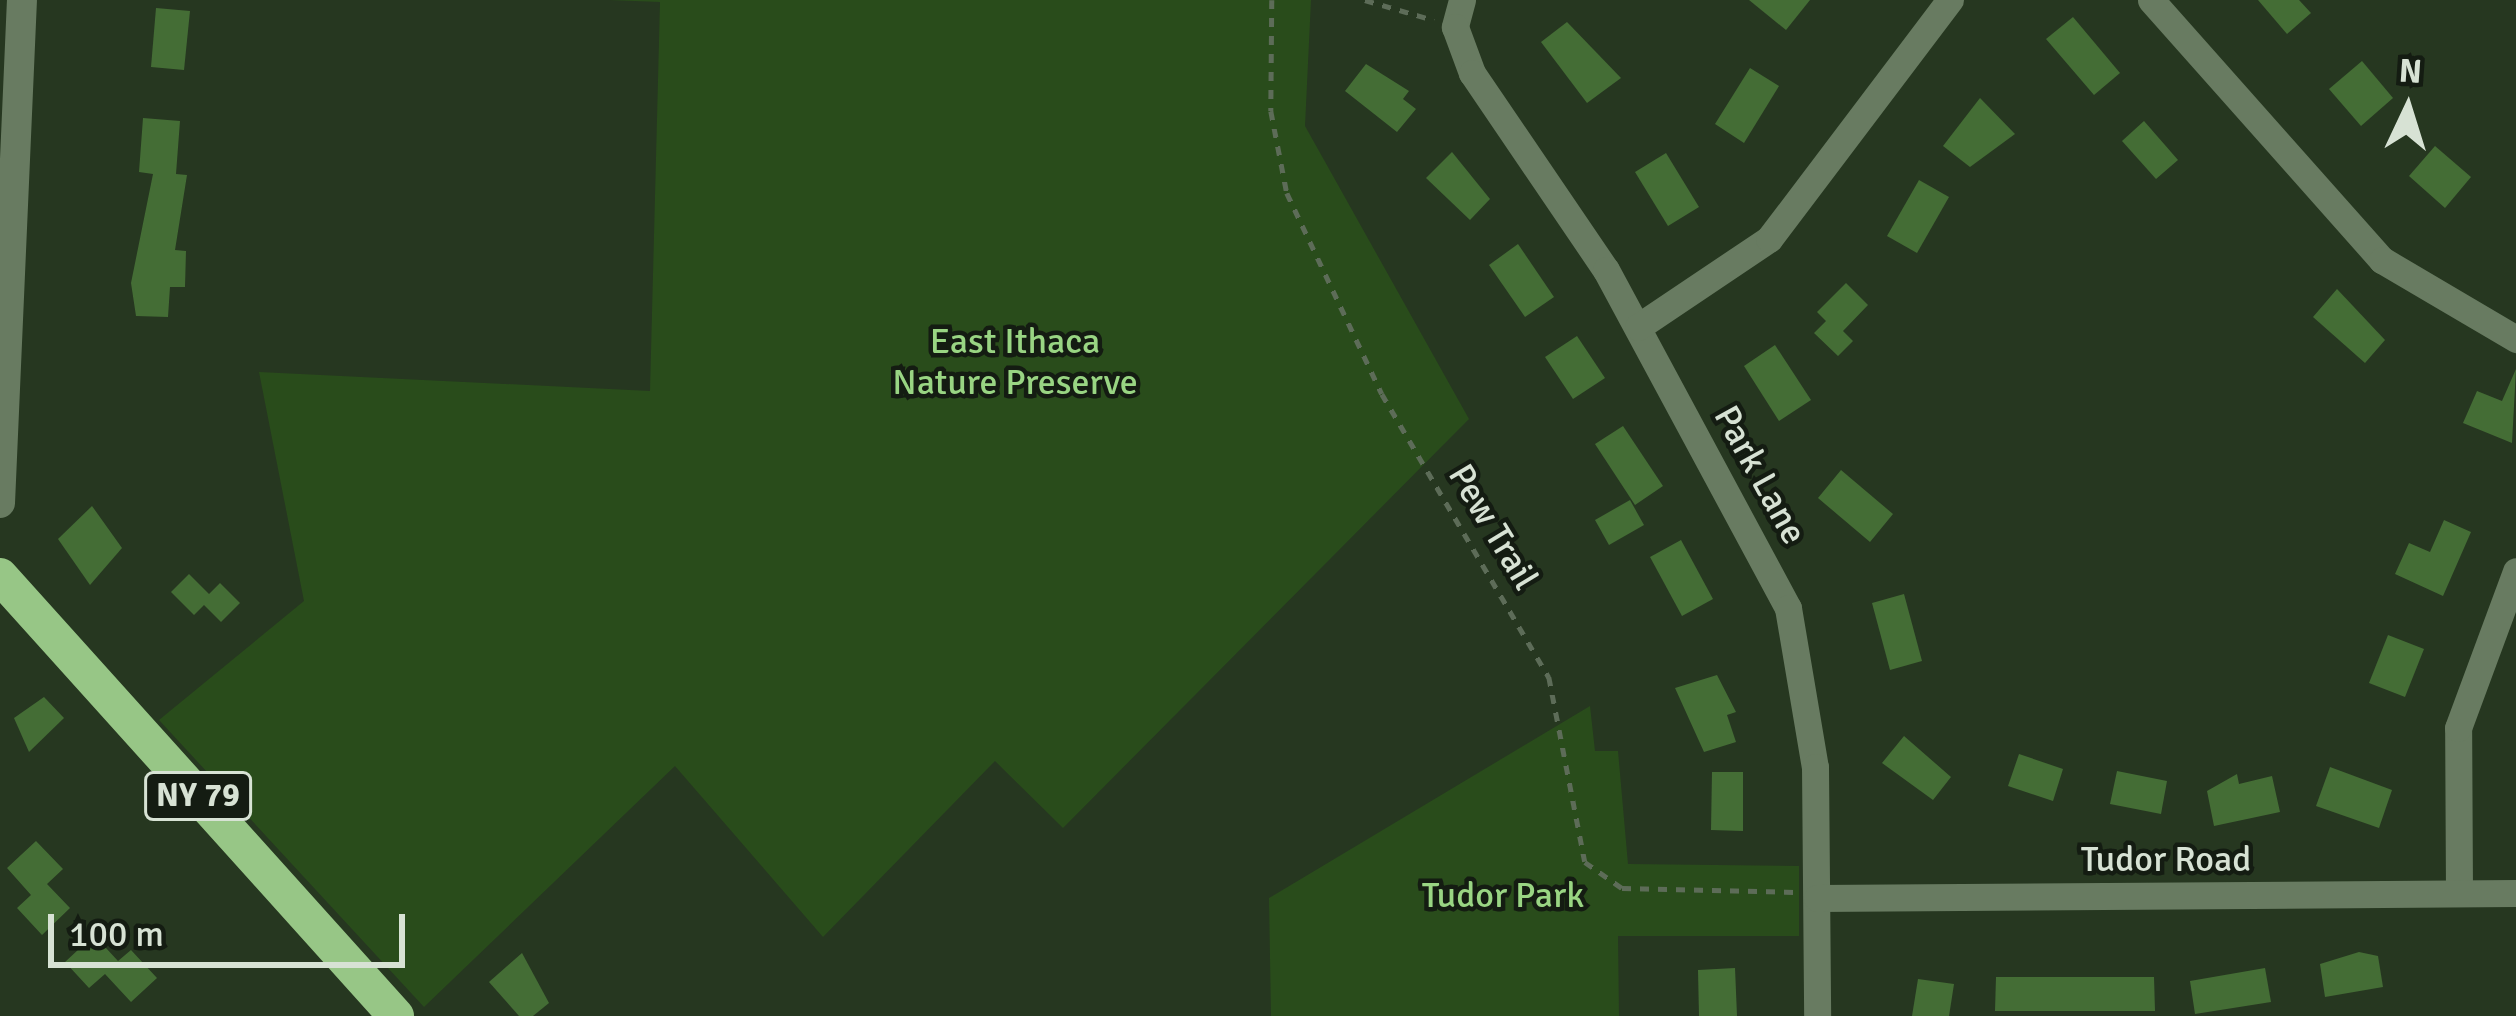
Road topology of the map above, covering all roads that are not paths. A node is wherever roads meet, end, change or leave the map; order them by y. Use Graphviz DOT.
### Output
graph roads {
  1 [pos="22,0"];
  2 [pos="1950,0"];
  3 [pos="2151,0"];
  4 [pos="1458,14"];
  5 [pos="1638,327"];
  6 [pos="2516,339"];
  7 [pos="0,503"];
  8 [pos="2516,571"];
  9 [pos="0,576"];
  10 [pos="2459,893"];
  11 [pos="2516,893"];
  12 [pos="1817,898"];
  13 [pos="396,1016"];
  14 [pos="1817,1016"];
  1 -- 7 [label="street"];
  2 -- 5 [label="street"];
  3 -- 6 [label="street"];
  4 -- 5 [label="street, Park Lane"];
  5 -- 12 [label="street, Park Lane"];
  8 -- 10 [label="street"];
  9 -- 13 [label="highway, NY 79"];
  10 -- 11 [label="street, Tudor Road"];
  10 -- 12 [label="street, Tudor Road"];
  12 -- 14 [label="street, Park Lane"];
}
